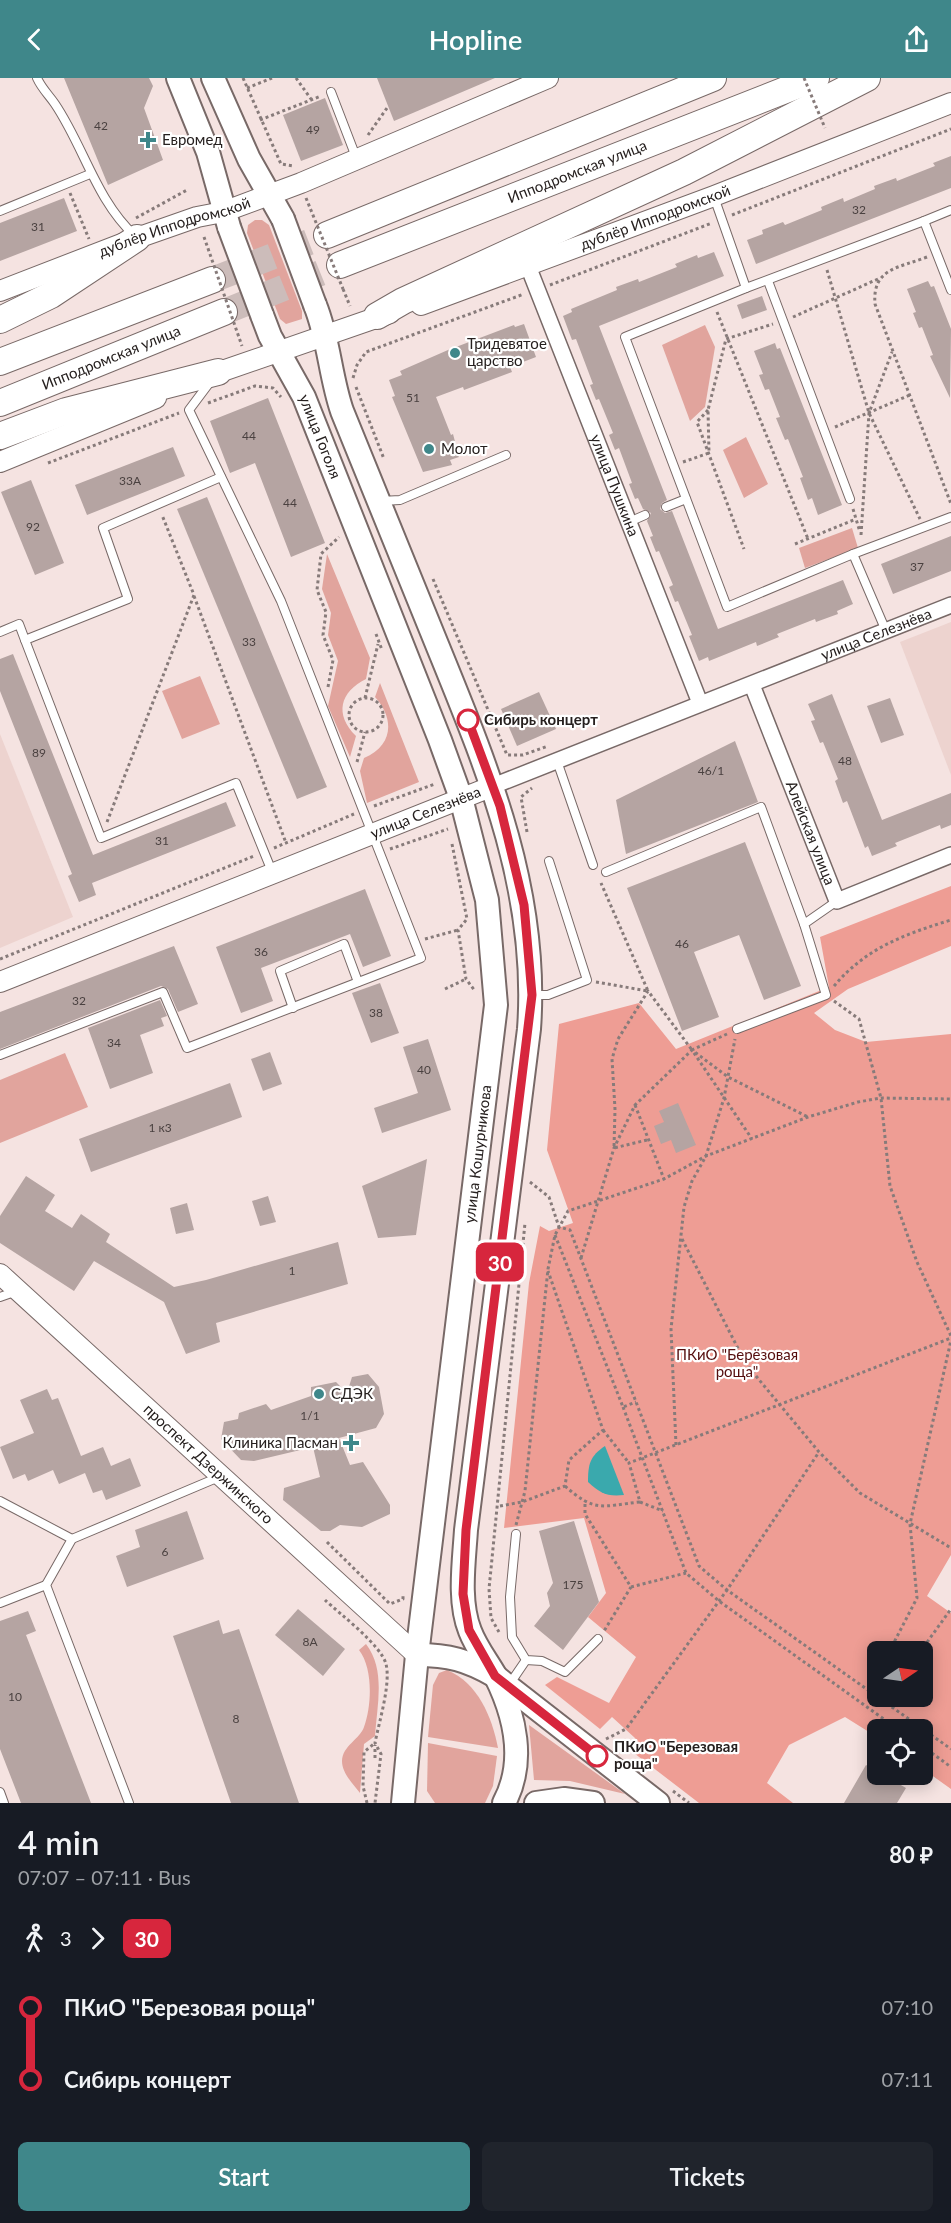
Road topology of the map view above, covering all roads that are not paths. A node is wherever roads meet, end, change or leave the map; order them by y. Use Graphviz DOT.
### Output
graph roads {
  1 [pos="37,78"];
  2 [pos="178,78"];
  3 [pos="213,78"];
  4 [pos="548,78"];
  5 [pos="713,78"];
  6 [pos="816,78"];
  7 [pos="867,78"];
  8 [pos="331,92"];
  9 [pos="951,103"];
  10 [pos="357,160"];
  11 [pos="90,174"];
  12 [pos="271,194"];
  13 [pos="714,196"];
  14 [pos="951,210"];
  15 [pos="0,211"];
  16 [pos="226,219"];
  17 [pos="924,221"];
  18 [pos="327,235"];
  19 [pos="137,238"];
  20 [pos="528,266"];
  21 [pos="341,277"];
  22 [pos="212,280"];
  23 [pos="768,281"];
  24 [pos="746,288"];
  25 [pos="951,290"];
  26 [pos="0,291"];
  27 [pos="224,312"];
  28 [pos="361,315"];
  29 [pos="0,320"];
  30 [pos="324,334"];
  31 [pos="279,350"];
  32 [pos="0,362"];
  33 [pos="218,372"];
  34 [pos="0,403"];
  35 [pos="0,436"];
  36 [pos="506,456"];
  37 [pos="0,462"];
  38 [pos="221,477"];
  39 [pos="686,499"];
  40 [pos="850,499"];
  41 [pos="379,501"];
  42 [pos="666,507"];
  43 [pos="645,515"];
  44 [pos="951,517"];
  45 [pos="629,522"];
  46 [pos="853,554"];
  47 [pos="951,605"];
  48 [pos="886,631"];
  49 [pos="0,632"];
  50 [pos="25,640"];
  51 [pos="752,685"];
  52 [pos="700,703"];
  53 [pos="557,761"];
  54 [pos="493,786"];
  55 [pos="461,798"];
  56 [pos="376,843"];
  57 [pos="951,855"];
  58 [pos="549,861"];
  59 [pos="593,865"];
  60 [pos="606,872"];
  61 [pos="273,874"];
  62 [pos="837,901"];
  63 [pos="804,924"];
  64 [pos="0,982"];
  65 [pos="358,982"];
  66 [pos="532,995"];
  67 [pos="292,1008"];
  68 [pos="737,1029"];
  69 [pos="0,1055"];
  70 [pos="0,1274"];
  71 [pos="9,1294"];
  72 [pos="221,1477"];
  73 [pos="0,1501"];
  74 [pos="516,1534"];
  75 [pos="72,1539"];
  76 [pos="46,1585"];
  77 [pos="0,1603"];
  78 [pos="598,1640"];
  79 [pos="417,1655"];
  80 [pos="526,1660"];
  81 [pos="502,1681"];
  82 [pos="0,1792"];
  83 [pos="405,1801"];
  84 [pos="4,1803"];
  85 [pos="129,1803"];
  86 [pos="504,1803"];
  87 [pos="536,1803"];
  88 [pos="593,1803"];
  89 [pos="658,1803"];
  1 -- 11 [label="lane"];
  2 -- 16 [label="main road, улица Гоголя"];
  3 -- 12 [label="main road"];
  4 -- 10 [label="street, дублёр Ипподромской"];
  5 -- 18 [label="highway"];
  6 -- 21 [label="highway, Ипподромская улица"];
  7 -- 28 [label="highway"];
  8 -- 10 [label="lane"];
  9 -- 13 [label="street, дублёр Ипподромской"];
  10 -- 12 [label="street, дублёр Ипподромской"];
  11 -- 15 [label="lane"];
  11 -- 19 [label="lane"];
  12 -- 16 [label="street, дублёр Ипподромской"];
  12 -- 30 [label="main road, bridge"];
  13 -- 20 [label="street, дублёр Ипподромской"];
  13 -- 24 [label="lane"];
  14 -- 17 [label="lane"];
  16 -- 19 [label="street, дублёр Ипподромской"];
  16 -- 31 [label="main road, улица Гоголя, bridge"];
  17 -- 23 [label="lane"];
  17 -- 25 [label="lane"];
  19 -- 26 [label="street, дублёр Ипподромской"];
  19 -- 29 [label="highway"];
  20 -- 28 [label="street, дублёр Ипподромской"];
  20 -- 45 [label="street, улица Пушкина"];
  22 -- 32 [label="highway"];
  23 -- 24 [label="lane"];
  23 -- 40 [label="lane"];
  24 -- 39 [label="lane"];
  27 -- 34 [label="highway, Ипподромская улица"];
  28 -- 30 [label="street"];
  30 -- 31 [label="street"];
  30 -- 41 [label="main road"];
  31 -- 33 [label="street"];
  31 -- 55 [label="main road, улица Гоголя"];
  33 -- 35 [label="highway"];
  33 -- 37 [label="street"];
  33 -- 38 [label="lane"];
  36 -- 41 [label="lane"];
  38 -- 50 [label="lane"];
  38 -- 56 [label="lane"];
  39 -- 42 [label="lane"];
  39 -- 46 [label="lane"];
  41 -- 54 [label="main road"];
  43 -- 45 [label="lane"];
  44 -- 46 [label="lane"];
  45 -- 52 [label="street, улица Пушкина"];
  46 -- 48 [label="lane"];
  47 -- 48 [label="street, улица Селезнёва"];
  48 -- 51 [label="street, улица Селезнёва"];
  49 -- 50 [label="lane"];
  50 -- 61 [label="lane"];
  51 -- 52 [label="street, улица Селезнёва"];
  51 -- 62 [label="street, Алейская улица"];
  52 -- 53 [label="street, улица Селезнёва"];
  53 -- 54 [label="street, улица Селезнёва"];
  53 -- 59 [label="lane"];
  54 -- 55 [label="street, улица Селезнёва"];
  54 -- 66 [label="main road"];
  55 -- 56 [label="street, улица Селезнёва"];
  55 -- 79 [label="main road, улица Кошурникова"];
  56 -- 61 [label="street, улица Селезнёва"];
  56 -- 65 [label="lane"];
  57 -- 62 [label="street, Алейская улица"];
  58 -- 66 [label="lane"];
  60 -- 63 [label="lane"];
  61 -- 64 [label="street, улица Селезнёва"];
  62 -- 63 [label="lane"];
  63 -- 68 [label="lane"];
  65 -- 67 [label="lane"];
  65 -- 67 [label="lane"];
  66 -- 81 [label="main road"];
  67 -- 69 [label="lane"];
  70 -- 71 [label="street, проспект Дзержинского"];
  71 -- 72 [label="street, проспект Дзержинского"];
  72 -- 75 [label="lane"];
  72 -- 79 [label="street, проспект Дзержинского"];
  73 -- 75 [label="lane"];
  74 -- 80 [label="lane"];
  75 -- 76 [label="lane"];
  76 -- 77 [label="lane"];
  76 -- 85 [label="lane"];
  78 -- 80 [label="lane"];
  79 -- 81 [label="main road"];
  79 -- 83 [label="main road, улица Кошурникова"];
  80 -- 81 [label="lane"];
  81 -- 86 [label="main road"];
  81 -- 89 [label="main road"];
  82 -- 84 [label="lane"];
  87 -- 88 [label="main road"];
}
